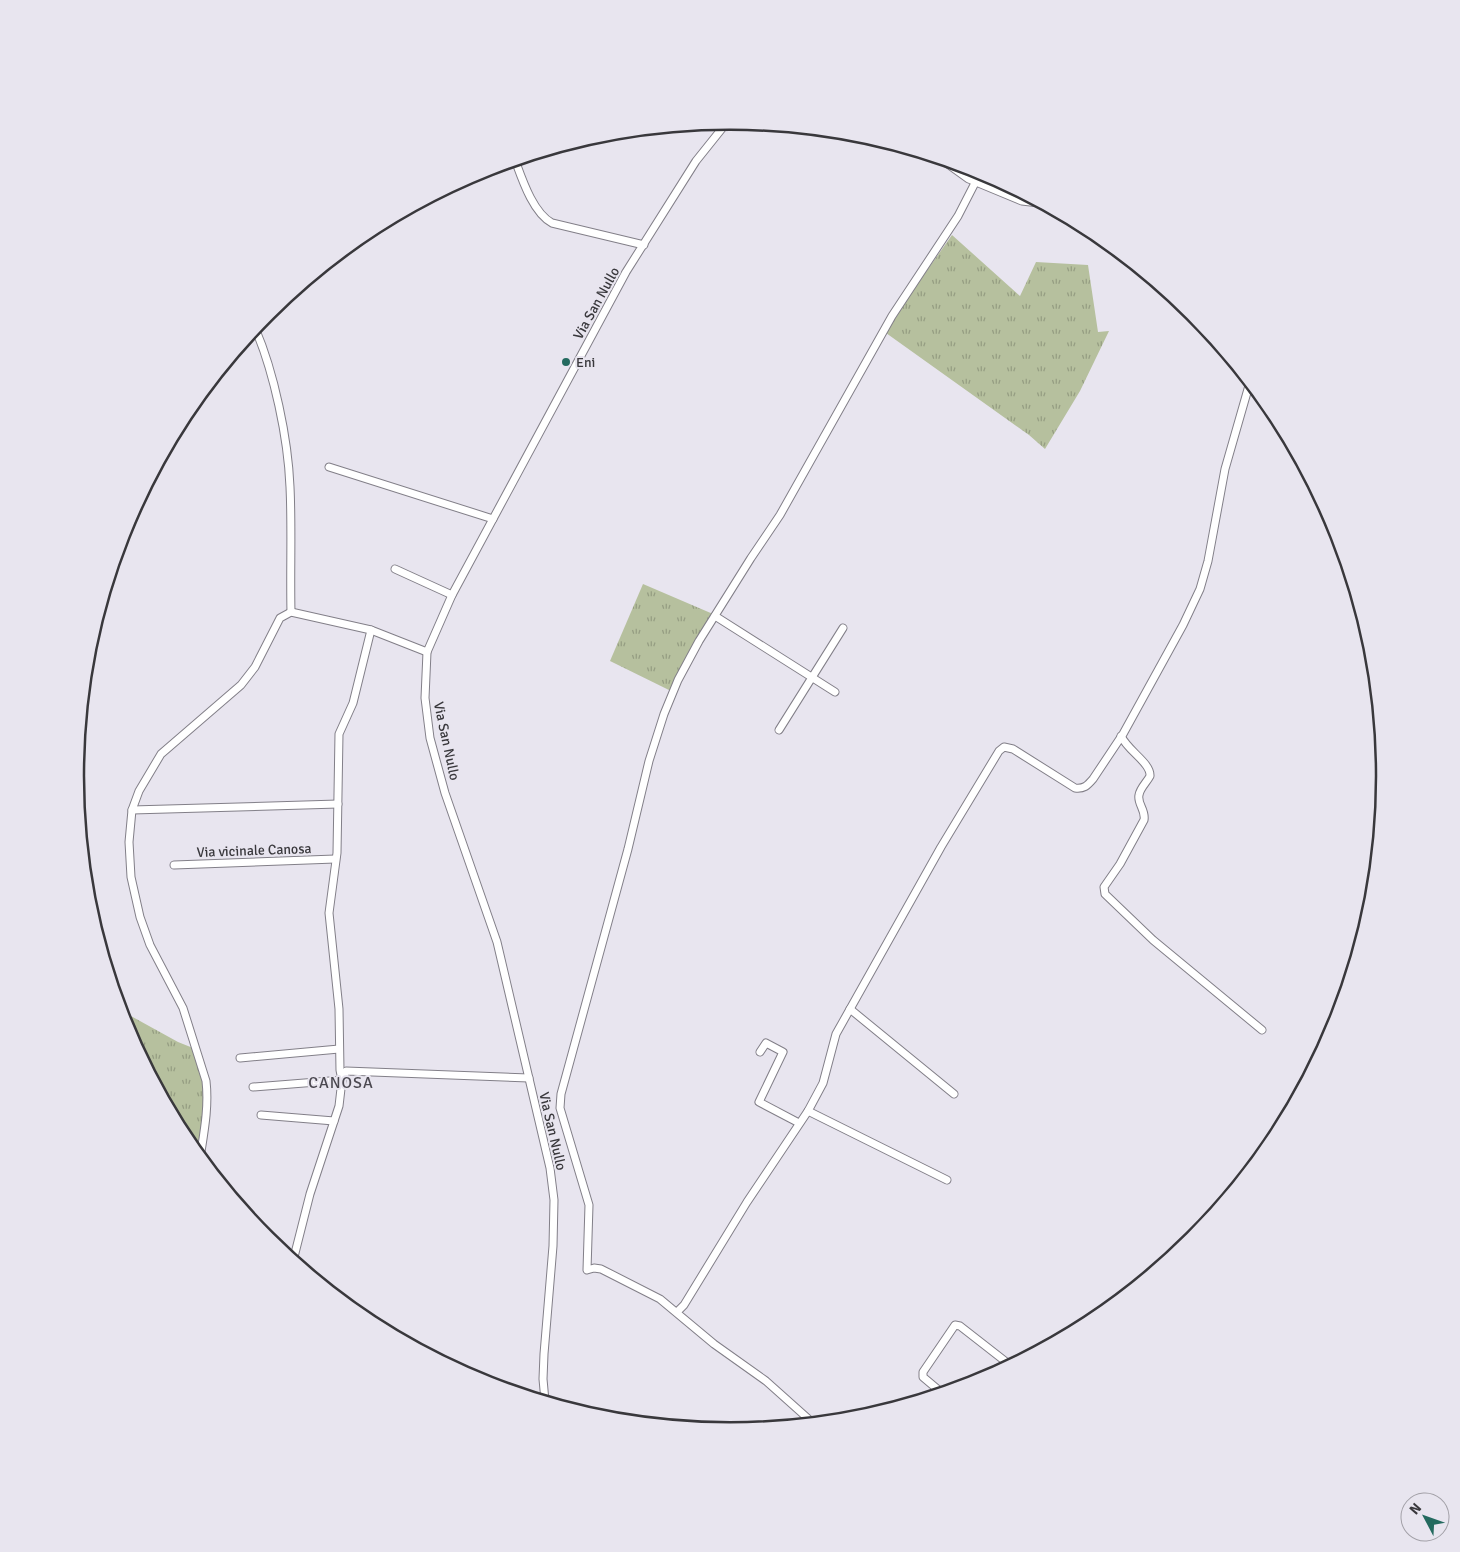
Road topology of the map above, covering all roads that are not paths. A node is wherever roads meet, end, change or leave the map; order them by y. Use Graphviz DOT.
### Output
graph roads {
  1 [pos="721,130"];
  2 [pos="518,166"];
  3 [pos="963,174"];
  4 [pos="976,181"];
  5 [pos="1024,200"];
  6 [pos="644,245"];
  7 [pos="258,335"];
  8 [pos="1248,390"];
  9 [pos="329,466"];
  10 [pos="493,519"];
  11 [pos="395,569"];
  12 [pos="452,595"];
  13 [pos="291,612"];
  14 [pos="715,616"];
  15 [pos="843,628"];
  16 [pos="371,630"];
  17 [pos="427,652"];
  18 [pos="812,678"];
  19 [pos="835,692"];
  20 [pos="779,730"];
  21 [pos="1121,736"];
  22 [pos="338,804"];
  23 [pos="132,810"];
  24 [pos="335,859"];
  25 [pos="174,865"];
  26 [pos="850,1009"];
  27 [pos="1262,1030"];
  28 [pos="339,1049"];
  29 [pos="760,1052"];
  30 [pos="240,1058"];
  31 [pos="529,1078"];
  32 [pos="342,1080"];
  33 [pos="253,1087"];
  34 [pos="954,1094"];
  35 [pos="808,1111"];
  36 [pos="261,1115"];
  37 [pos="334,1121"];
  38 [pos="799,1124"];
  39 [pos="202,1147"];
  40 [pos="947,1180"];
  41 [pos="295,1253"];
  42 [pos="678,1312"];
  43 [pos="1005,1361"];
  44 [pos="937,1388"];
  45 [pos="545,1395"];
  46 [pos="807,1418"];
  1 -- 6 [label="street, Via San Nullo"];
  2 -- 6 [label="street"];
  3 -- 4 [label="main road"];
  4 -- 5 [label="main road"];
  4 -- 14 [label="street"];
  6 -- 10 [label="street, Via San Nullo"];
  7 -- 13 [label="street"];
  8 -- 21 [label="street"];
  9 -- 10 [label="street"];
  10 -- 12 [label="street, Via San Nullo"];
  11 -- 12 [label="street"];
  12 -- 17 [label="street, Via San Nullo"];
  13 -- 16 [label="street"];
  13 -- 23 [label="street"];
  14 -- 18 [label="street"];
  14 -- 42 [label="street"];
  15 -- 18 [label="street"];
  16 -- 17 [label="street"];
  16 -- 22 [label="street"];
  17 -- 31 [label="street, Via San Nullo"];
  18 -- 19 [label="street"];
  18 -- 20 [label="street"];
  21 -- 26 [label="street"];
  21 -- 27 [label="street"];
  22 -- 23 [label="street"];
  22 -- 24 [label="street"];
  23 -- 39 [label="street"];
  24 -- 25 [label="street, Via vicinale Canosa"];
  24 -- 28 [label="street"];
  26 -- 34 [label="street"];
  26 -- 35 [label="street"];
  28 -- 30 [label="street"];
  28 -- 32 [label="street"];
  29 -- 38 [label="street"];
  31 -- 32 [label="street"];
  31 -- 45 [label="street, Via San Nullo"];
  32 -- 33 [label="street"];
  32 -- 37 [label="street"];
  35 -- 38 [label="street"];
  35 -- 40 [label="street"];
  36 -- 37 [label="street"];
  37 -- 41 [label="street"];
  38 -- 42 [label="street"];
  42 -- 46 [label="street"];
  43 -- 44 [label="street"];
}
